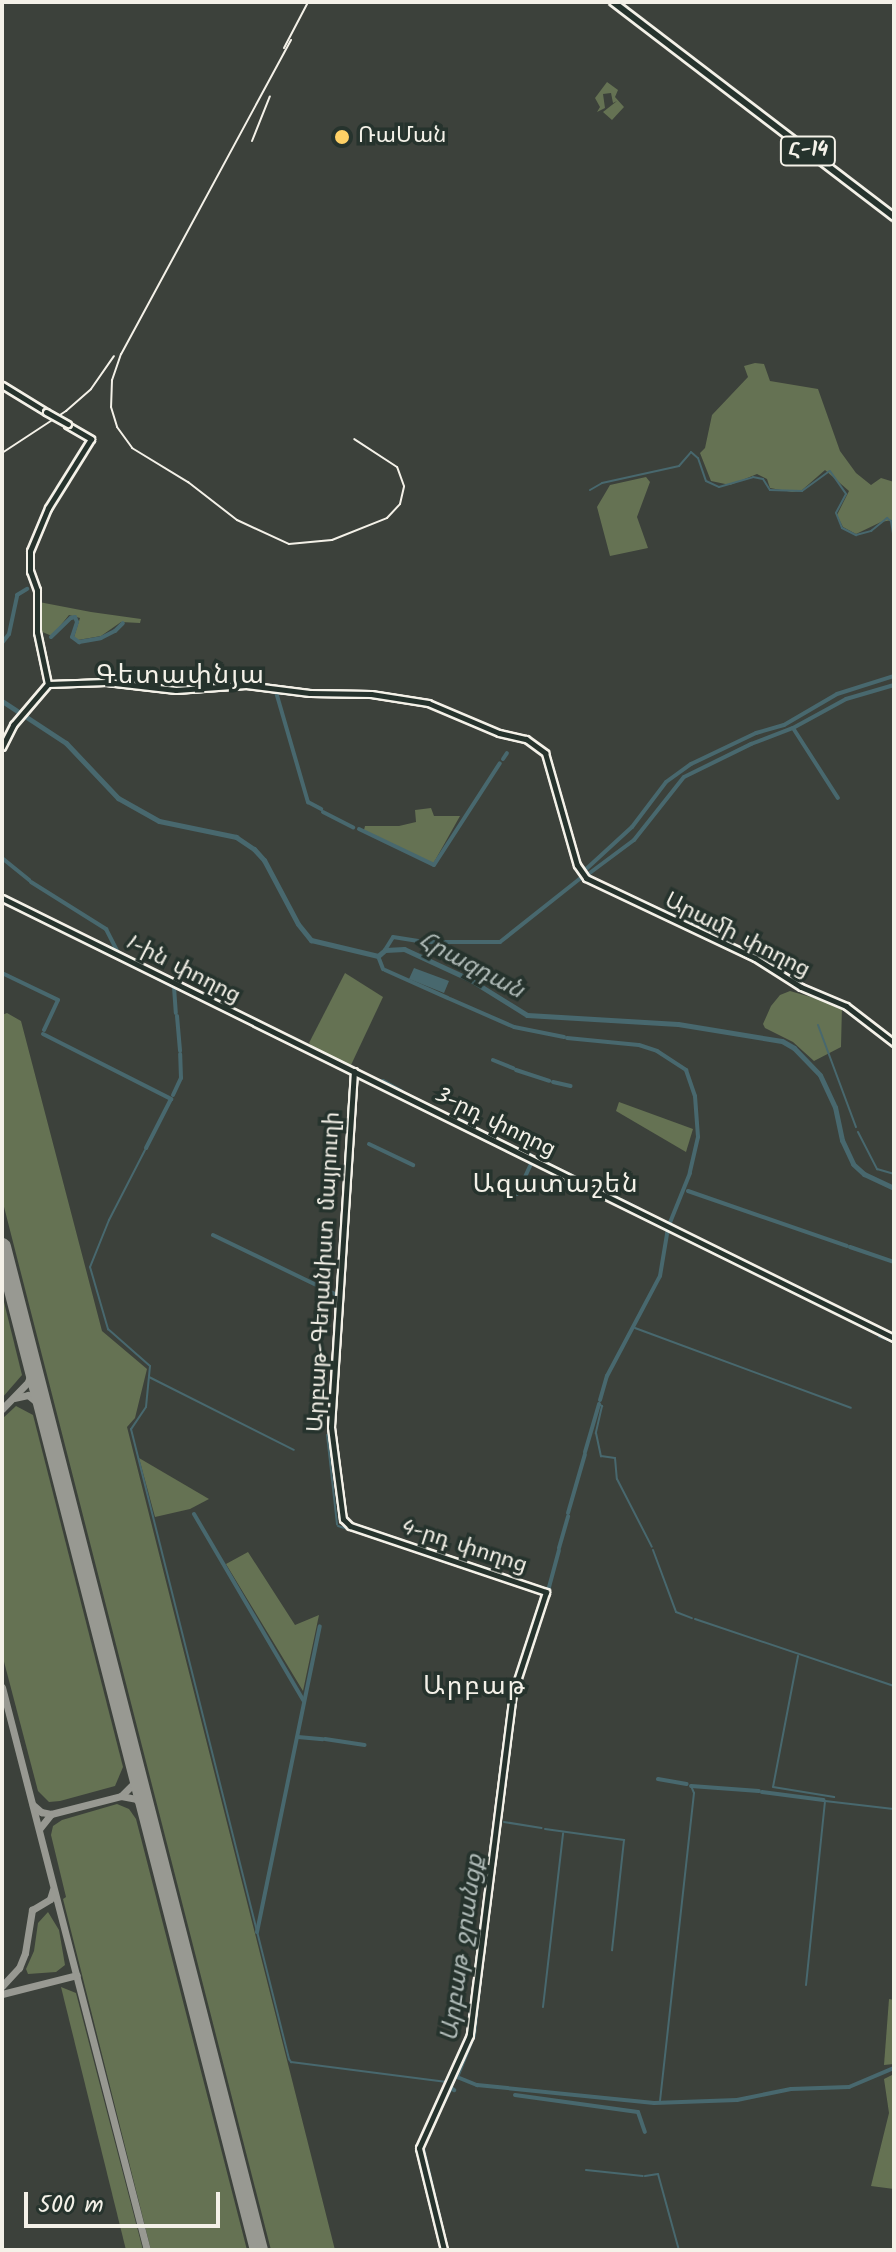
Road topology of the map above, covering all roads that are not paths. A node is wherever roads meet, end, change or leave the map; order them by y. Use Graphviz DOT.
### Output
graph roads {
  1 [pos="613,2"];
  2 [pos="894,217"];
  3 [pos="2,386"];
  4 [pos="48,684"];
  5 [pos="2,747"];
  6 [pos="2,898"];
  7 [pos="894,1043"];
  8 [pos="352,1070"];
  9 [pos="894,1338"];
  10 [pos="344,1522"];
  11 [pos="444,2250"];
  1 -- 2 [label="main road, Հ-14"];
  3 -- 4 [label="main road, bridge"];
  4 -- 5 [label="main road"];
  4 -- 7 [label="main road, Արամի փողոց"];
  6 -- 8 [label="main road, 1-ին փողոց"];
  8 -- 9 [label="main road, 3-րդ փողոց"];
  8 -- 10 [label="main road, Արբաթ-Գեղանիստ մայրուղի"];
  10 -- 11 [label="main road, 4-րդ փողոց"];
}
